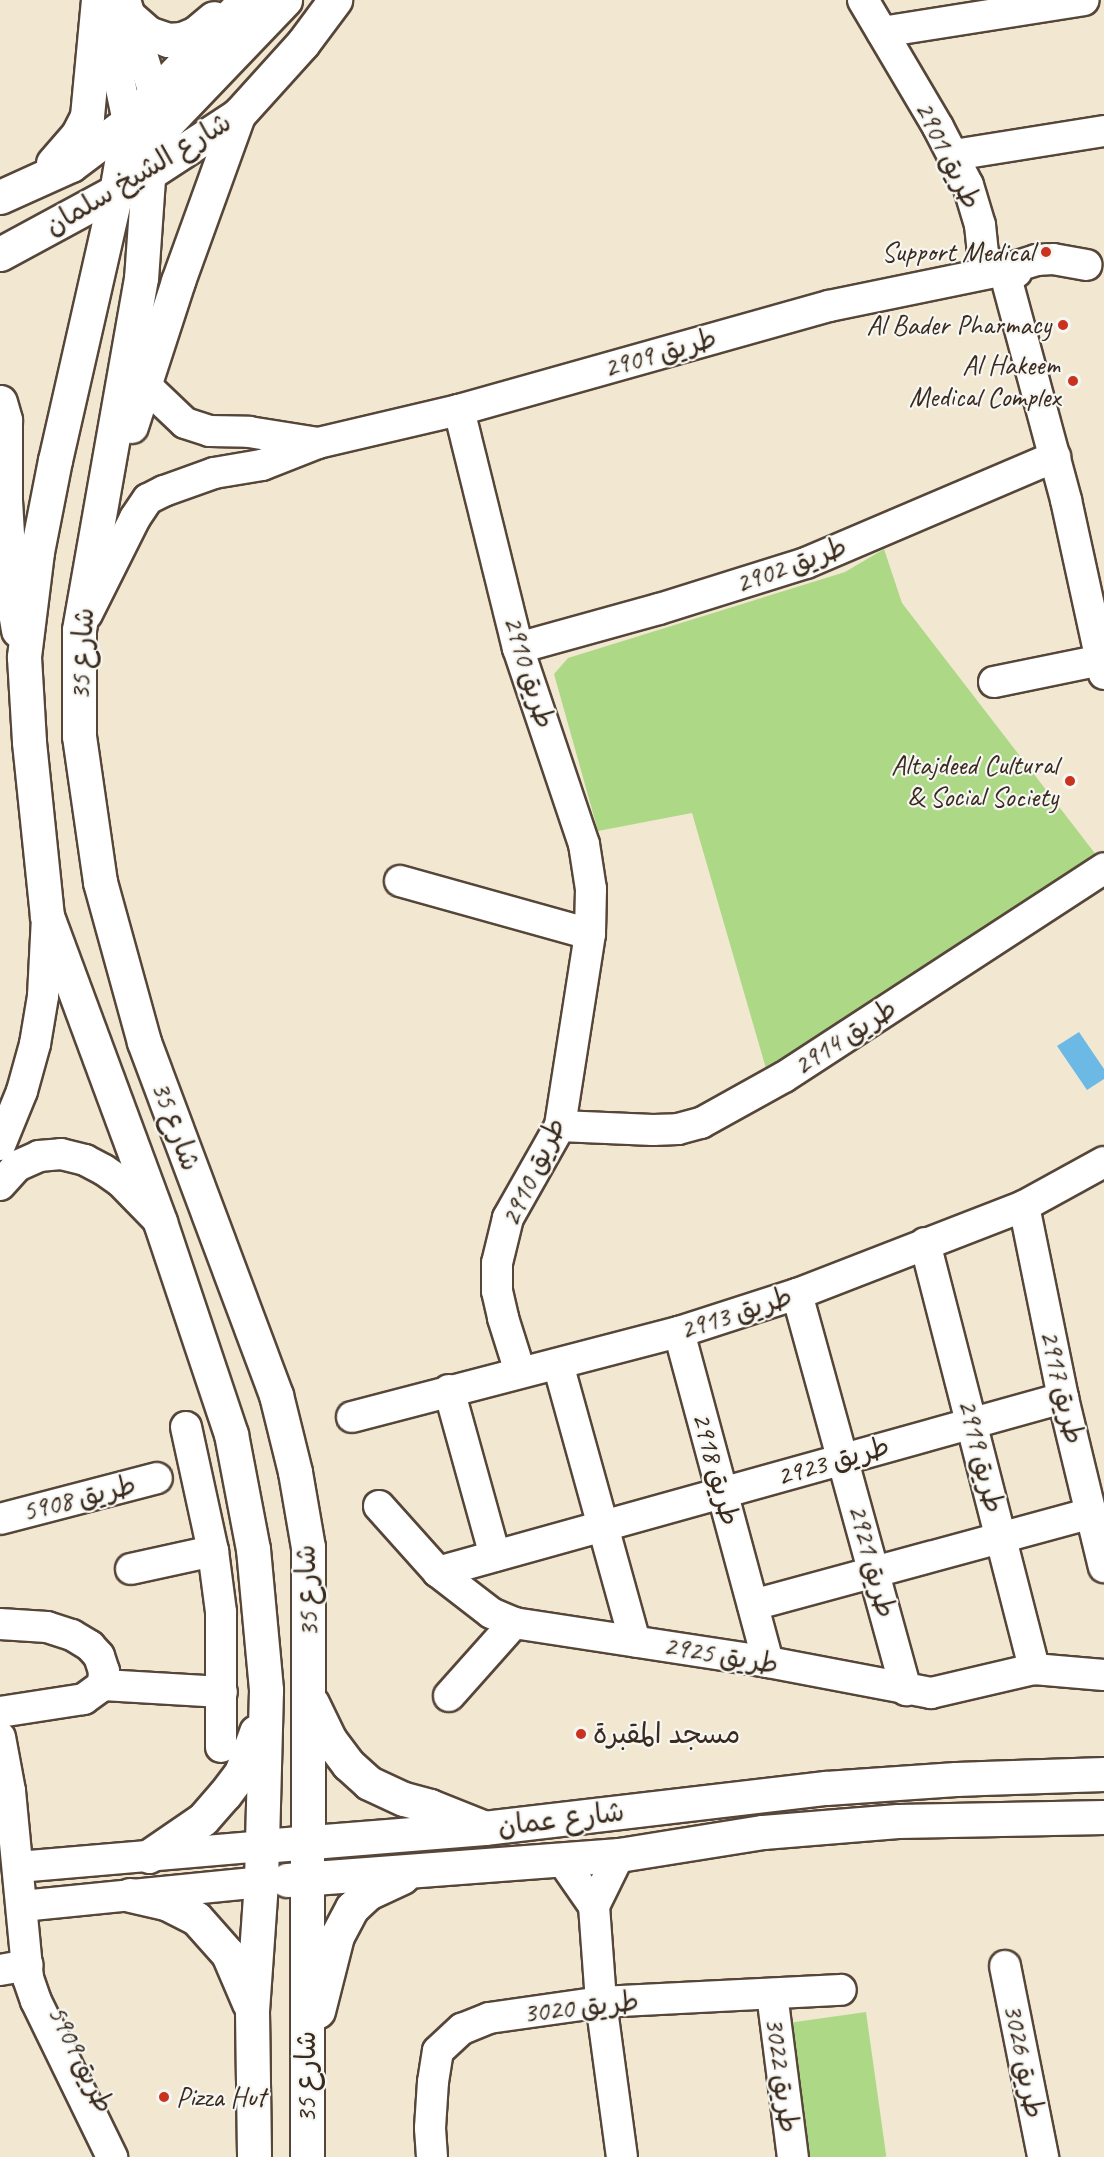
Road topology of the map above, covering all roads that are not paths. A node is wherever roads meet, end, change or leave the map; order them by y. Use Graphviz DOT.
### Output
graph roads {
  1 [pos="98,0"];
  2 [pos="103,0"];
  3 [pos="236,0"];
  4 [pos="246,0"];
  5 [pos="285,0"];
  6 [pos="335,0"];
  7 [pos="863,0"];
  8 [pos="1083,0"];
  9 [pos="128,9"];
  10 [pos="882,32"];
  11 [pos="154,93"];
  12 [pos="238,115"];
  13 [pos="140,130"];
  14 [pos="1104,131"];
  15 [pos="954,155"];
  16 [pos="148,174"];
  17 [pos="13,191"];
  18 [pos="116,192"];
  19 [pos="0,254"];
  20 [pos="1095,264"];
  21 [pos="1004,270"];
  22 [pos="145,385"];
  23 [pos="0,402"];
  24 [pos="459,410"];
  25 [pos="318,443"];
  26 [pos="1055,457"];
  27 [pos="95,527"];
  28 [pos="1099,623"];
  29 [pos="79,630"];
  30 [pos="518,648"];
  31 [pos="24,657"];
  32 [pos="1103,667"];
  33 [pos="993,682"];
  34 [pos="1104,868"];
  35 [pos="400,881"];
  36 [pos="47,916"];
  37 [pos="590,934"];
  38 [pos="560,1126"];
  39 [pos="0,1144"];
  40 [pos="1104,1162"];
  41 [pos="0,1185"];
  42 [pos="1024,1206"];
  43 [pos="160,1222"];
  44 [pos="925,1243"];
  45 [pos="797,1294"];
  46 [pos="679,1332"];
  47 [pos="558,1364"];
  48 [pos="520,1372"];
  49 [pos="449,1390"];
  50 [pos="1063,1398"];
  51 [pos="352,1417"];
  52 [pos="972,1422"];
  53 [pos="186,1427"];
  54 [pos="844,1457"];
  55 [pos="157,1478"];
  56 [pos="722,1493"];
  57 [pos="379,1506"];
  58 [pos="1092,1513"];
  59 [pos="0,1519"];
  60 [pos="604,1525"];
  61 [pos="1002,1539"];
  62 [pos="213,1551"];
  63 [pos="495,1556"];
  64 [pos="1104,1567"];
  65 [pos="131,1569"];
  66 [pos="438,1572"];
  67 [pos="874,1572"];
  68 [pos="753,1605"];
  69 [pos="514,1623"];
  70 [pos="0,1624"];
  71 [pos="635,1641"];
  72 [pos="768,1662"];
  73 [pos="1034,1669"];
  74 [pos="1104,1675"];
  75 [pos="103,1685"];
  76 [pos="266,1690"];
  77 [pos="906,1690"];
  78 [pos="222,1692"];
  79 [pos="449,1696"];
  80 [pos="309,1697"];
  81 [pos="0,1712"];
  82 [pos="0,1737"];
  83 [pos="220,1747"];
  84 [pos="1104,1774"];
  85 [pos="5,1811"];
  86 [pos="1104,1817"];
  87 [pos="484,1828"];
  88 [pos="309,1842"];
  89 [pos="262,1846"];
  90 [pos="619,1855"];
  91 [pos="149,1856"];
  92 [pos="562,1860"];
  93 [pos="18,1867"];
  94 [pos="428,1869"];
  95 [pos="308,1878"];
  96 [pos="261,1882"];
  97 [pos="130,1895"];
  98 [pos="22,1906"];
  99 [pos="594,1906"];
  100 [pos="1005,1966"];
  101 [pos="14,1968"];
  102 [pos="841,1990"];
  103 [pos="772,1994"];
  104 [pos="601,2002"];
  105 [pos="252,2011"];
  106 [pos="306,2047"];
  107 [pos="112,2157"];
  108 [pos="128,2157"];
  109 [pos="254,2157"];
  110 [pos="307,2157"];
  111 [pos="432,2157"];
  112 [pos="622,2157"];
  113 [pos="793,2157"];
  114 [pos="1043,2157"];
  1 -- 17 [label="main road"];
  2 -- 13 [label="street"];
  3 -- 9 [label="main road"];
  4 -- 11 [label="main road, شارع الشيخ سلمان"];
  5 -- 13 [label="main road"];
  6 -- 12 [label="main road, شارع الشيخ سلمان"];
  7 -- 10 [label="street, طريق 2901"];
  8 -- 10 [label="street"];
  9 -- 11 [label="street"];
  10 -- 15 [label="street, طريق 2901"];
  11 -- 13 [label="main road, شارع الشيخ سلمان"];
  12 -- 16 [label="main road, شارع الشيخ سلمان"];
  12 -- 22 [label="main road"];
  13 -- 16 [label="main road, شارع 35"];
  13 -- 17 [label="main road, شارع الشيخ سلمان"];
  13 -- 18 [label="main road, شارع 35"];
  14 -- 15 [label="street"];
  15 -- 21 [label="street, طريق 2901"];
  16 -- 18 [label="main road, شارع الشيخ سلمان"];
  16 -- 27 [label="main road, شارع 35"];
  18 -- 19 [label="main road, شارع الشيخ سلمان"];
  18 -- 31 [label="main road, شارع 35"];
  20 -- 21 [label="street, طريق 2909"];
  21 -- 24 [label="street, طريق 2909"];
  21 -- 26 [label="street"];
  22 -- 25 [label="street, طريق 2909"];
  22 -- 27 [label="main road"];
  23 -- 31 [label="main road"];
  24 -- 25 [label="street, طريق 2909"];
  24 -- 30 [label="street, طريق 2910"];
  25 -- 29 [label="street, طريق 2909"];
  26 -- 28 [label="street"];
  26 -- 30 [label="street, طريق 2902"];
  27 -- 29 [label="main road, شارع 35"];
  28 -- 32 [label="street"];
  29 -- 80 [label="main road, شارع 35"];
  30 -- 37 [label="street, طريق 2910"];
  31 -- 36 [label="main road, شارع 35"];
  32 -- 33 [label="street"];
  34 -- 38 [label="street, طريق 2914"];
  35 -- 37 [label="street"];
  36 -- 39 [label="street"];
  36 -- 43 [label="main road, شارع 35"];
  37 -- 38 [label="street, طريق 2910"];
  38 -- 48 [label="street, طريق 2910"];
  40 -- 42 [label="street, طريق 2913"];
  41 -- 43 [label="street"];
  42 -- 44 [label="street, طريق 2913"];
  42 -- 50 [label="street, طريق 2917"];
  43 -- 76 [label="main road, شارع 35"];
  44 -- 45 [label="street, طريق 2913"];
  44 -- 52 [label="street, طريق 2919"];
  45 -- 46 [label="street, طريق 2913"];
  45 -- 54 [label="street, طريق 2921"];
  46 -- 47 [label="street, طريق 2913"];
  46 -- 56 [label="street, طريق 2918"];
  47 -- 48 [label="street, طريق 2913"];
  47 -- 60 [label="street"];
  48 -- 49 [label="street, طريق 2913"];
  49 -- 51 [label="street, طريق 2913"];
  49 -- 63 [label="street"];
  50 -- 52 [label="street, طريق 2923"];
  50 -- 58 [label="street, طريق 2917"];
  52 -- 54 [label="street, طريق 2923"];
  52 -- 61 [label="street, طريق 2919"];
  53 -- 62 [label="street"];
  54 -- 56 [label="street, طريق 2923"];
  54 -- 67 [label="street, طريق 2921"];
  55 -- 59 [label="street, طريق 5908"];
  56 -- 60 [label="street, طريق 2923"];
  56 -- 68 [label="street, طريق 2918"];
  57 -- 66 [label="street, طريق 2925"];
  58 -- 61 [label="street"];
  58 -- 64 [label="street, طريق 2917"];
  60 -- 63 [label="street, طريق 2923"];
  60 -- 71 [label="street"];
  61 -- 67 [label="street"];
  61 -- 73 [label="street, طريق 2919"];
  62 -- 65 [label="street"];
  62 -- 78 [label="street"];
  63 -- 66 [label="street, طريق 2923"];
  66 -- 69 [label="street, طريق 2925"];
  67 -- 68 [label="street"];
  67 -- 77 [label="street, طريق 2921"];
  68 -- 72 [label="street, طريق 2918"];
  69 -- 71 [label="street, طريق 2925"];
  69 -- 79 [label="street"];
  70 -- 75 [label="street"];
  71 -- 72 [label="street, طريق 2925"];
  72 -- 77 [label="street, طريق 2925"];
  73 -- 74 [label="street, طريق 2925"];
  73 -- 77 [label="street, طريق 2925"];
  75 -- 78 [label="street"];
  75 -- 81 [label="street"];
  76 -- 89 [label="main road, شارع 35"];
  76 -- 91 [label="main road"];
  78 -- 83 [label="street"];
  80 -- 87 [label="main road"];
  80 -- 88 [label="main road, شارع 35"];
  82 -- 85 [label="street, طريق 5909"];
  84 -- 87 [label="main road, شارع عمان"];
  85 -- 93 [label="street, طريق 5909"];
  86 -- 90 [label="main road, شارع عمان"];
  87 -- 88 [label="main road, شارع عمان"];
  88 -- 89 [label="main road, شارع عمان"];
  88 -- 95 [label="main road, شارع 35"];
  89 -- 91 [label="street, شارع عمان"];
  89 -- 96 [label="main road, شارع 35"];
  90 -- 92 [label="main road, شارع عمان"];
  90 -- 99 [label="street"];
  91 -- 93 [label="street, شارع عمان"];
  92 -- 94 [label="main road, شارع عمان"];
  92 -- 99 [label="street"];
  93 -- 98 [label="street, طريق 5909"];
  94 -- 95 [label="main road, شارع عمان"];
  94 -- 106 [label="main road"];
  95 -- 96 [label="main road, شارع عمان"];
  95 -- 106 [label="main road, شارع 35"];
  96 -- 97 [label="street, شارع عمان"];
  96 -- 105 [label="main road, شارع 35"];
  97 -- 98 [label="street, شارع عمان"];
  97 -- 105 [label="main road"];
  98 -- 101 [label="street, طريق 5909"];
  99 -- 104 [label="street"];
  100 -- 114 [label="street, طريق 3026"];
  101 -- 107 [label="street, طريق 5909"];
  101 -- 108 [label="street, طريق 5909"];
  102 -- 103 [label="street, طريق 3020"];
  103 -- 104 [label="street, طريق 3020"];
  103 -- 113 [label="street, طريق 3022"];
  104 -- 111 [label="street, طريق 3020"];
  104 -- 112 [label="street"];
  105 -- 109 [label="main road, شارع 35"];
  106 -- 110 [label="main road, شارع 35"];
}
